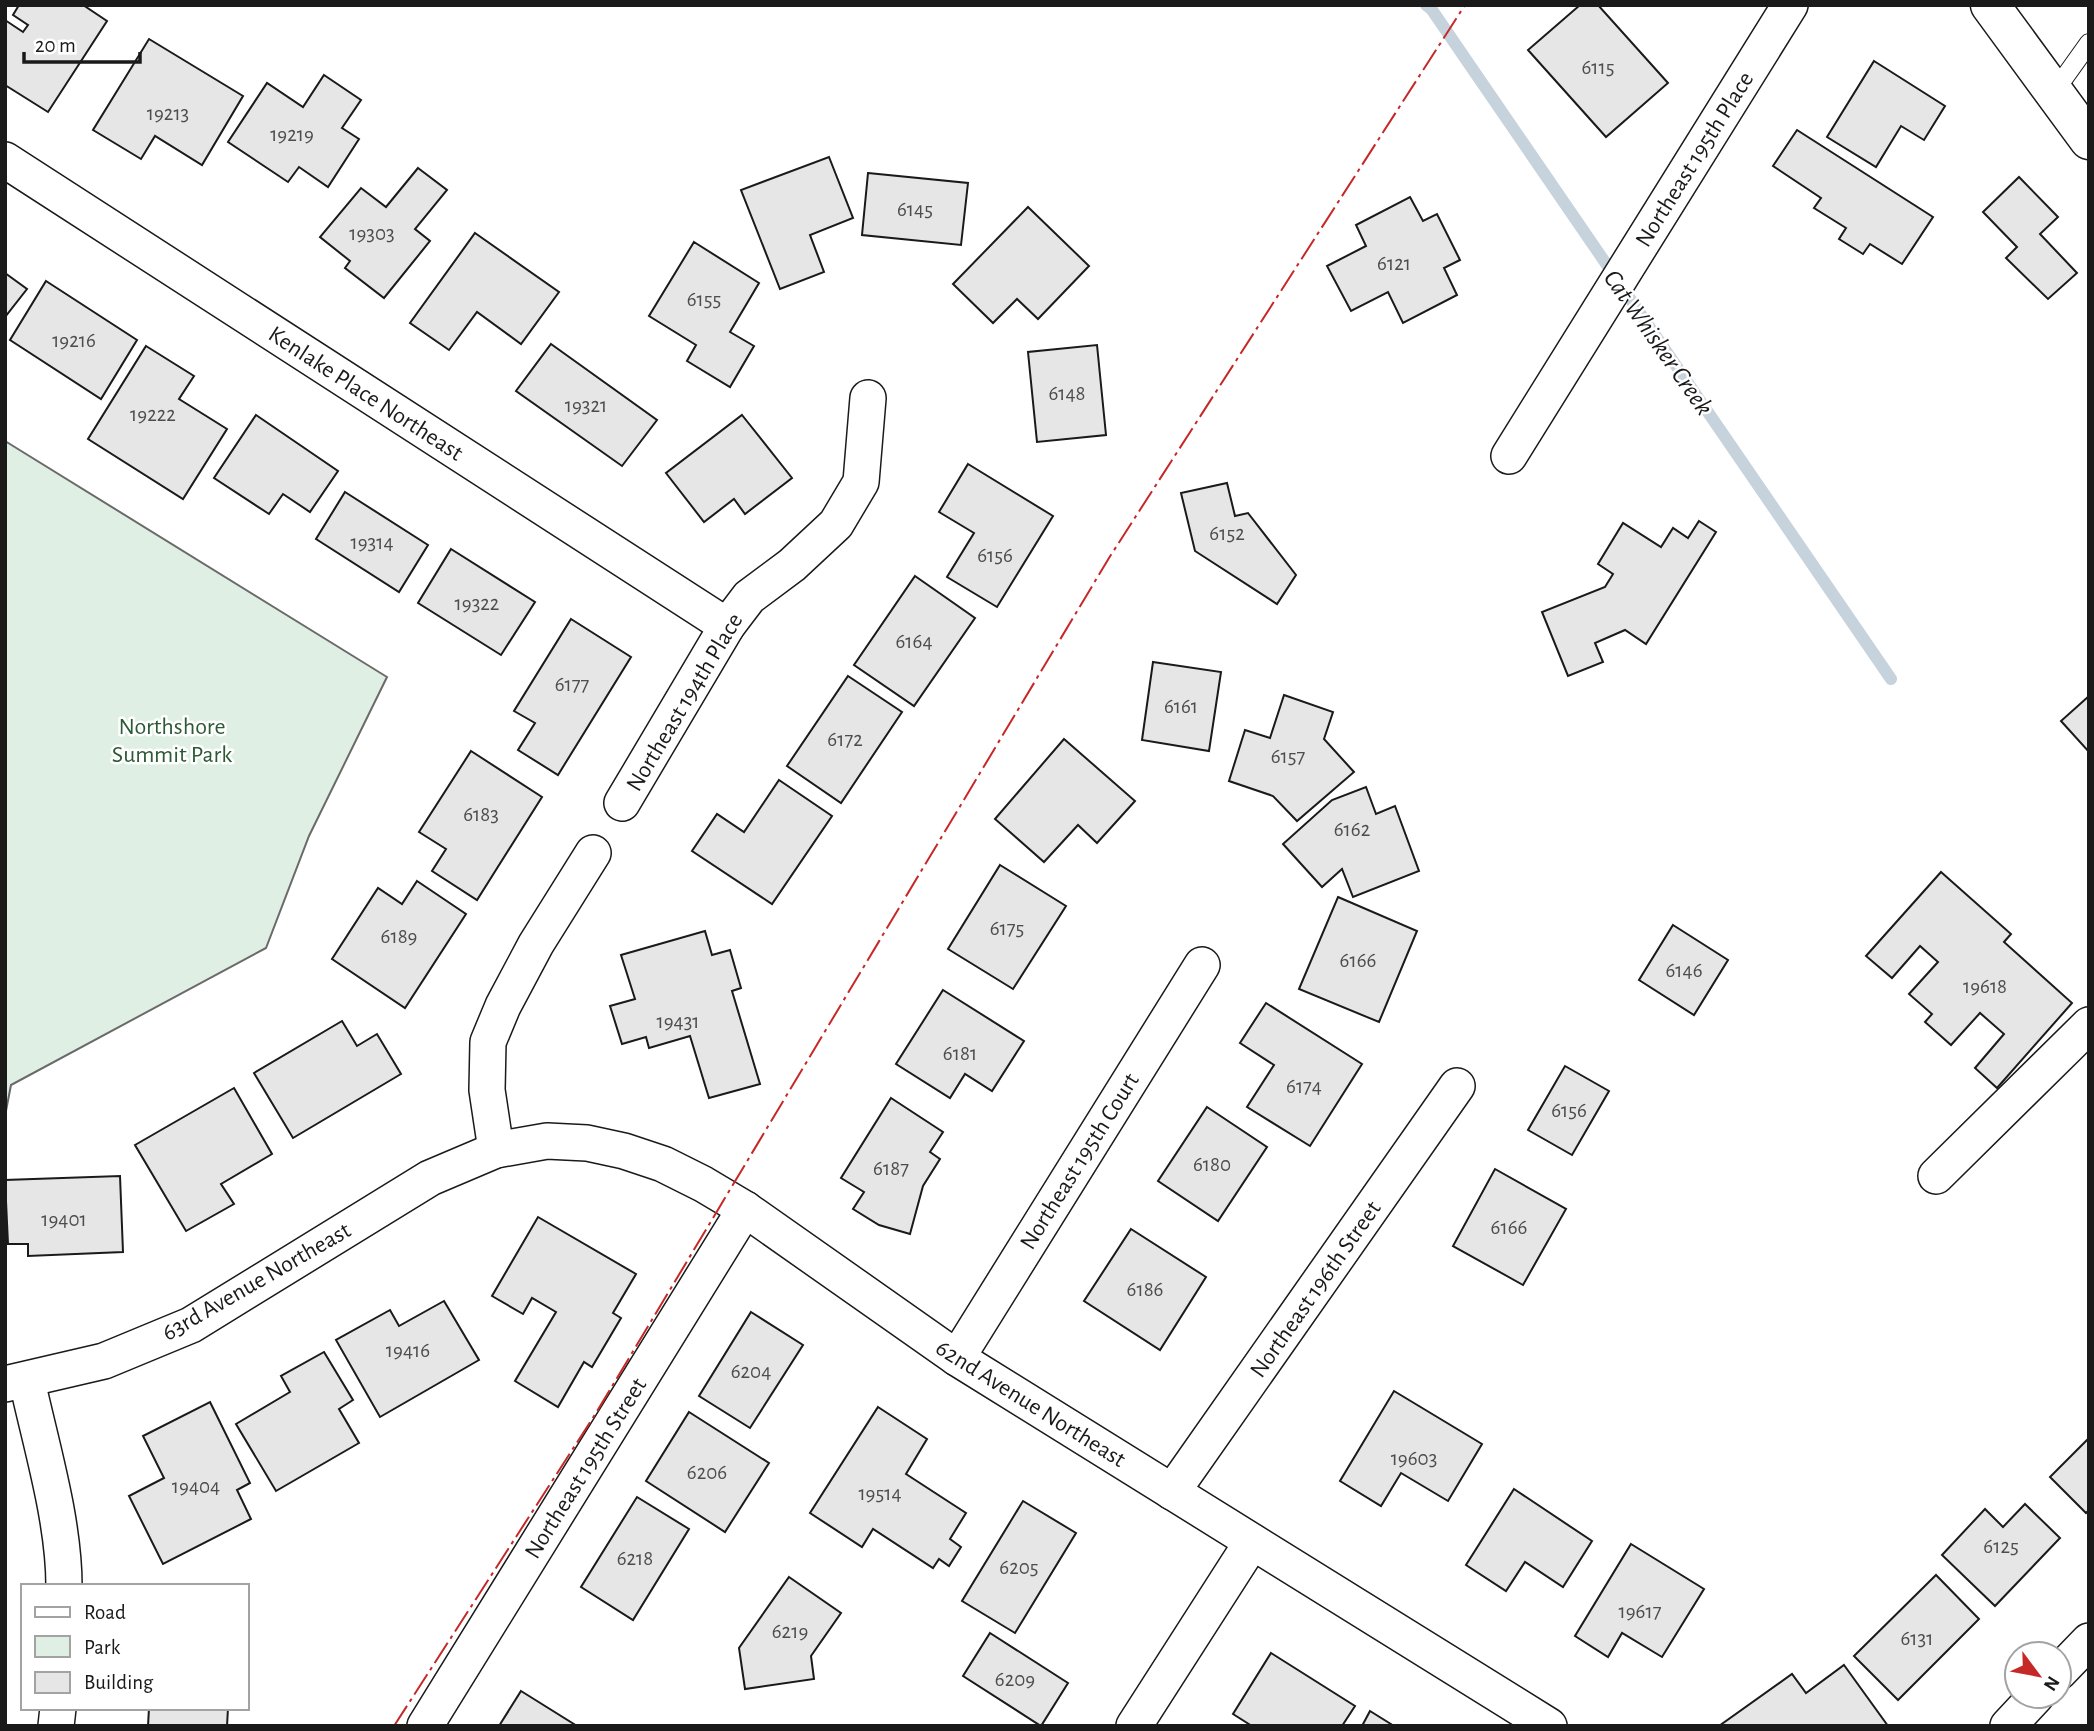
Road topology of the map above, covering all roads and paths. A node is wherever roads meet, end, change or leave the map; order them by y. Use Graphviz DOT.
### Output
graph roads {
  1 [pos="1790,5"];
  2 [pos="1990,5"];
  3 [pos="2089,43"];
  4 [pos="2054,92"];
  5 [pos="2089,140"];
  6 [pos="5,160"];
  7 [pos="868,398"];
  8 [pos="1509,456"];
  9 [pos="727,626"];
  10 [pos="622,803"];
  11 [pos="593,853"];
  12 [pos="1202,965"];
  13 [pos="2089,1025"];
  14 [pos="1457,1086"];
  15 [pos="495,1150"];
  16 [pos="1936,1176"];
  17 [pos="745,1209"];
  18 [pos="957,1357"];
  19 [pos="16,1382"];
  20 [pos="1172,1492"];
  21 [pos="1252,1542"];
  22 [pos="64,1584"];
  23 [pos="2089,1641"];
  24 [pos="2073,1658"];
  25 [pos="2023,1710"];
  26 [pos="425,1726"];
  27 [pos="1134,1726"];
  28 [pos="1549,1726"];
  29 [pos="2008,1726"];
  1 -- 8 [label="street, Northeast 195th Place"];
  2 -- 4 [label="main road"];
  3 -- 4 [label="lane"];
  4 -- 5 [label="main road"];
  6 -- 9 [label="street, Kenlake Place Northeast"];
  7 -- 9 [label="street, Northeast 194th Place"];
  9 -- 10 [label="street, Northeast 194th Place"];
  11 -- 15 [label="street"];
  12 -- 18 [label="street, Northeast 195th Court"];
  13 -- 16 [label="street"];
  14 -- 20 [label="street, Northeast 196th Street"];
  15 -- 17 [label="street, 62nd Avenue Northeast"];
  15 -- 19 [label="street, 63rd Avenue Northeast"];
  17 -- 18 [label="street, 62nd Avenue Northeast"];
  17 -- 26 [label="street, Northeast 195th Street"];
  18 -- 20 [label="street, 62nd Avenue Northeast"];
  19 -- 22 [label="street"];
  20 -- 21 [label="street, 62nd Avenue Northeast"];
  21 -- 27 [label="street"];
  21 -- 28 [label="street, 62nd Avenue Northeast"];
  23 -- 24 [label="street"];
  25 -- 29 [label="street"];
}
